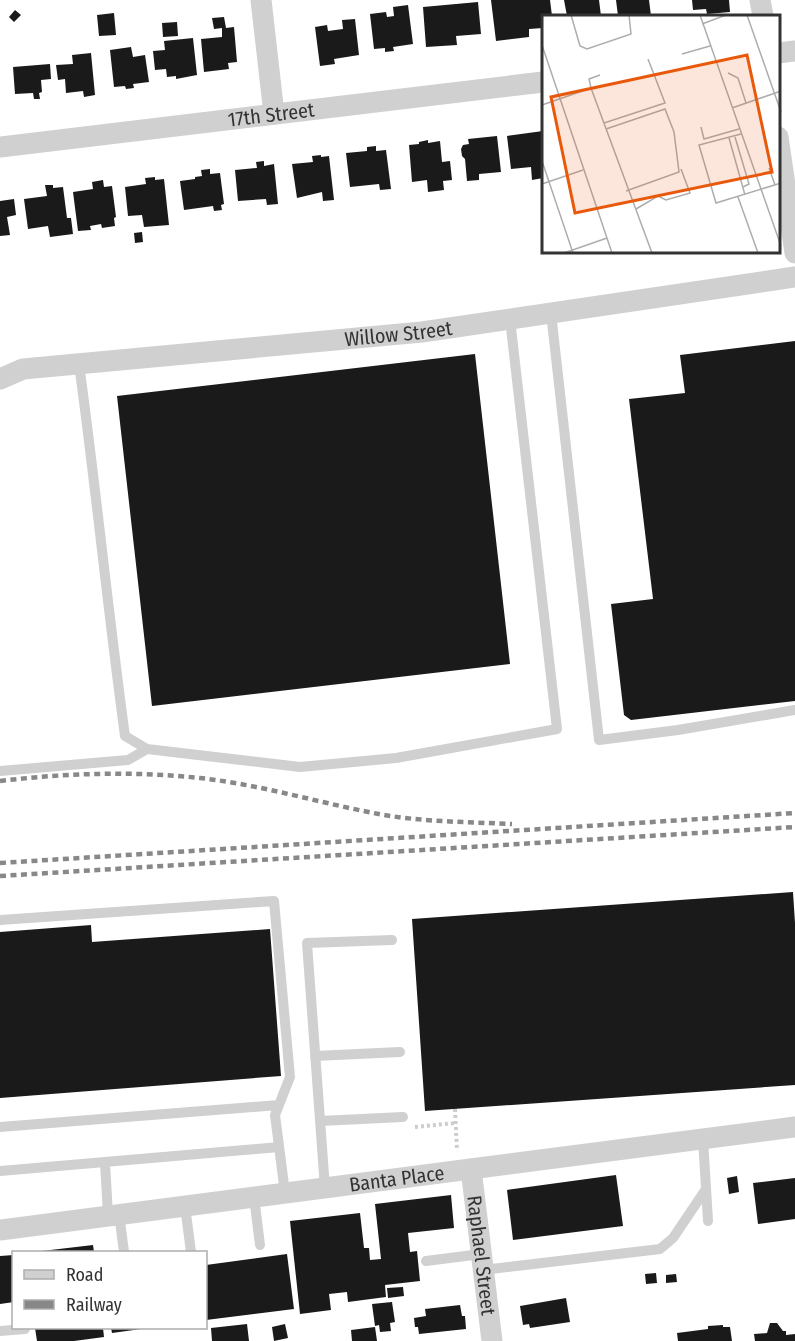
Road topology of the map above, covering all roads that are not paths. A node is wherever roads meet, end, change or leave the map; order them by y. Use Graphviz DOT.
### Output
graph roads {
  1 [pos="261,0"];
  2 [pos="760,0"];
  3 [pos="763,15"];
  4 [pos="795,51"];
  5 [pos="780,53"];
  6 [pos="542,82"];
  7 [pos="274,114"];
  8 [pos="0,147"];
  9 [pos="780,151"];
  10 [pos="795,253"];
  11 [pos="795,278"];
  12 [pos="551,313"];
  13 [pos="510,319"];
  14 [pos="78,364"];
  15 [pos="0,379"];
  16 [pos="795,710"];
  17 [pos="147,749"];
  18 [pos="0,771"];
  19 [pos="0,920"];
  20 [pos="392,940"];
  21 [pos="400,1052"];
  22 [pos="315,1056"];
  23 [pos="279,1106"];
  24 [pos="403,1117"];
  25 [pos="320,1121"];
  26 [pos="0,1127"];
  27 [pos="795,1127"];
  28 [pos="703,1139"];
  29 [pos="279,1147"];
  30 [pos="105,1163"];
  31 [pos="471,1169"];
  32 [pos="0,1171"];
  33 [pos="325,1188"];
  34 [pos="706,1188"];
  35 [pos="285,1193"];
  36 [pos="254,1197"];
  37 [pos="185,1206"];
  38 [pos="114,1215"];
  39 [pos="708,1221"];
  40 [pos="0,1230"];
  41 [pos="260,1245"];
  42 [pos="124,1251"];
  43 [pos="191,1251"];
  44 [pos="426,1261"];
  45 [pos="482,1262"];
  46 [pos="24,1329"];
  47 [pos="0,1332"];
  48 [pos="492,1341"];
  1 -- 7 [label="street"];
  2 -- 3 [label="street"];
  4 -- 5 [label="street"];
  6 -- 7 [label="street, 17th Street"];
  7 -- 8 [label="street, 17th Street"];
  9 -- 10 [label="street"];
  11 -- 12 [label="street, Willow Street"];
  12 -- 13 [label="street, Willow Street"];
  12 -- 16 [label="lane"];
  13 -- 14 [label="street, Willow Street"];
  13 -- 17 [label="lane"];
  14 -- 15 [label="street, Willow Street"];
  14 -- 17 [label="lane"];
  17 -- 18 [label="lane"];
  19 -- 23 [label="lane"];
  20 -- 22 [label="lane"];
  21 -- 22 [label="lane"];
  22 -- 25 [label="lane"];
  23 -- 26 [label="lane"];
  23 -- 29 [label="lane"];
  24 -- 25 [label="lane"];
  25 -- 33 [label="lane"];
  27 -- 28 [label="street, Banta Place"];
  28 -- 31 [label="street, Banta Place"];
  28 -- 34 [label="lane"];
  29 -- 30 [label="lane"];
  29 -- 35 [label="lane"];
  30 -- 32 [label="lane"];
  30 -- 38 [label="lane"];
  31 -- 33 [label="street, Banta Place"];
  31 -- 45 [label="street, Raphael Street"];
  33 -- 35 [label="street, Banta Place"];
  34 -- 39 [label="lane"];
  34 -- 45 [label="lane"];
  35 -- 36 [label="street, Banta Place"];
  36 -- 37 [label="street, Banta Place"];
  36 -- 41 [label="lane"];
  37 -- 38 [label="street, Banta Place"];
  37 -- 43 [label="lane"];
  38 -- 40 [label="street, Banta Place"];
  38 -- 42 [label="lane"];
  44 -- 45 [label="lane"];
  45 -- 48 [label="street, Raphael Street"];
  46 -- 47 [label="lane"];
}
